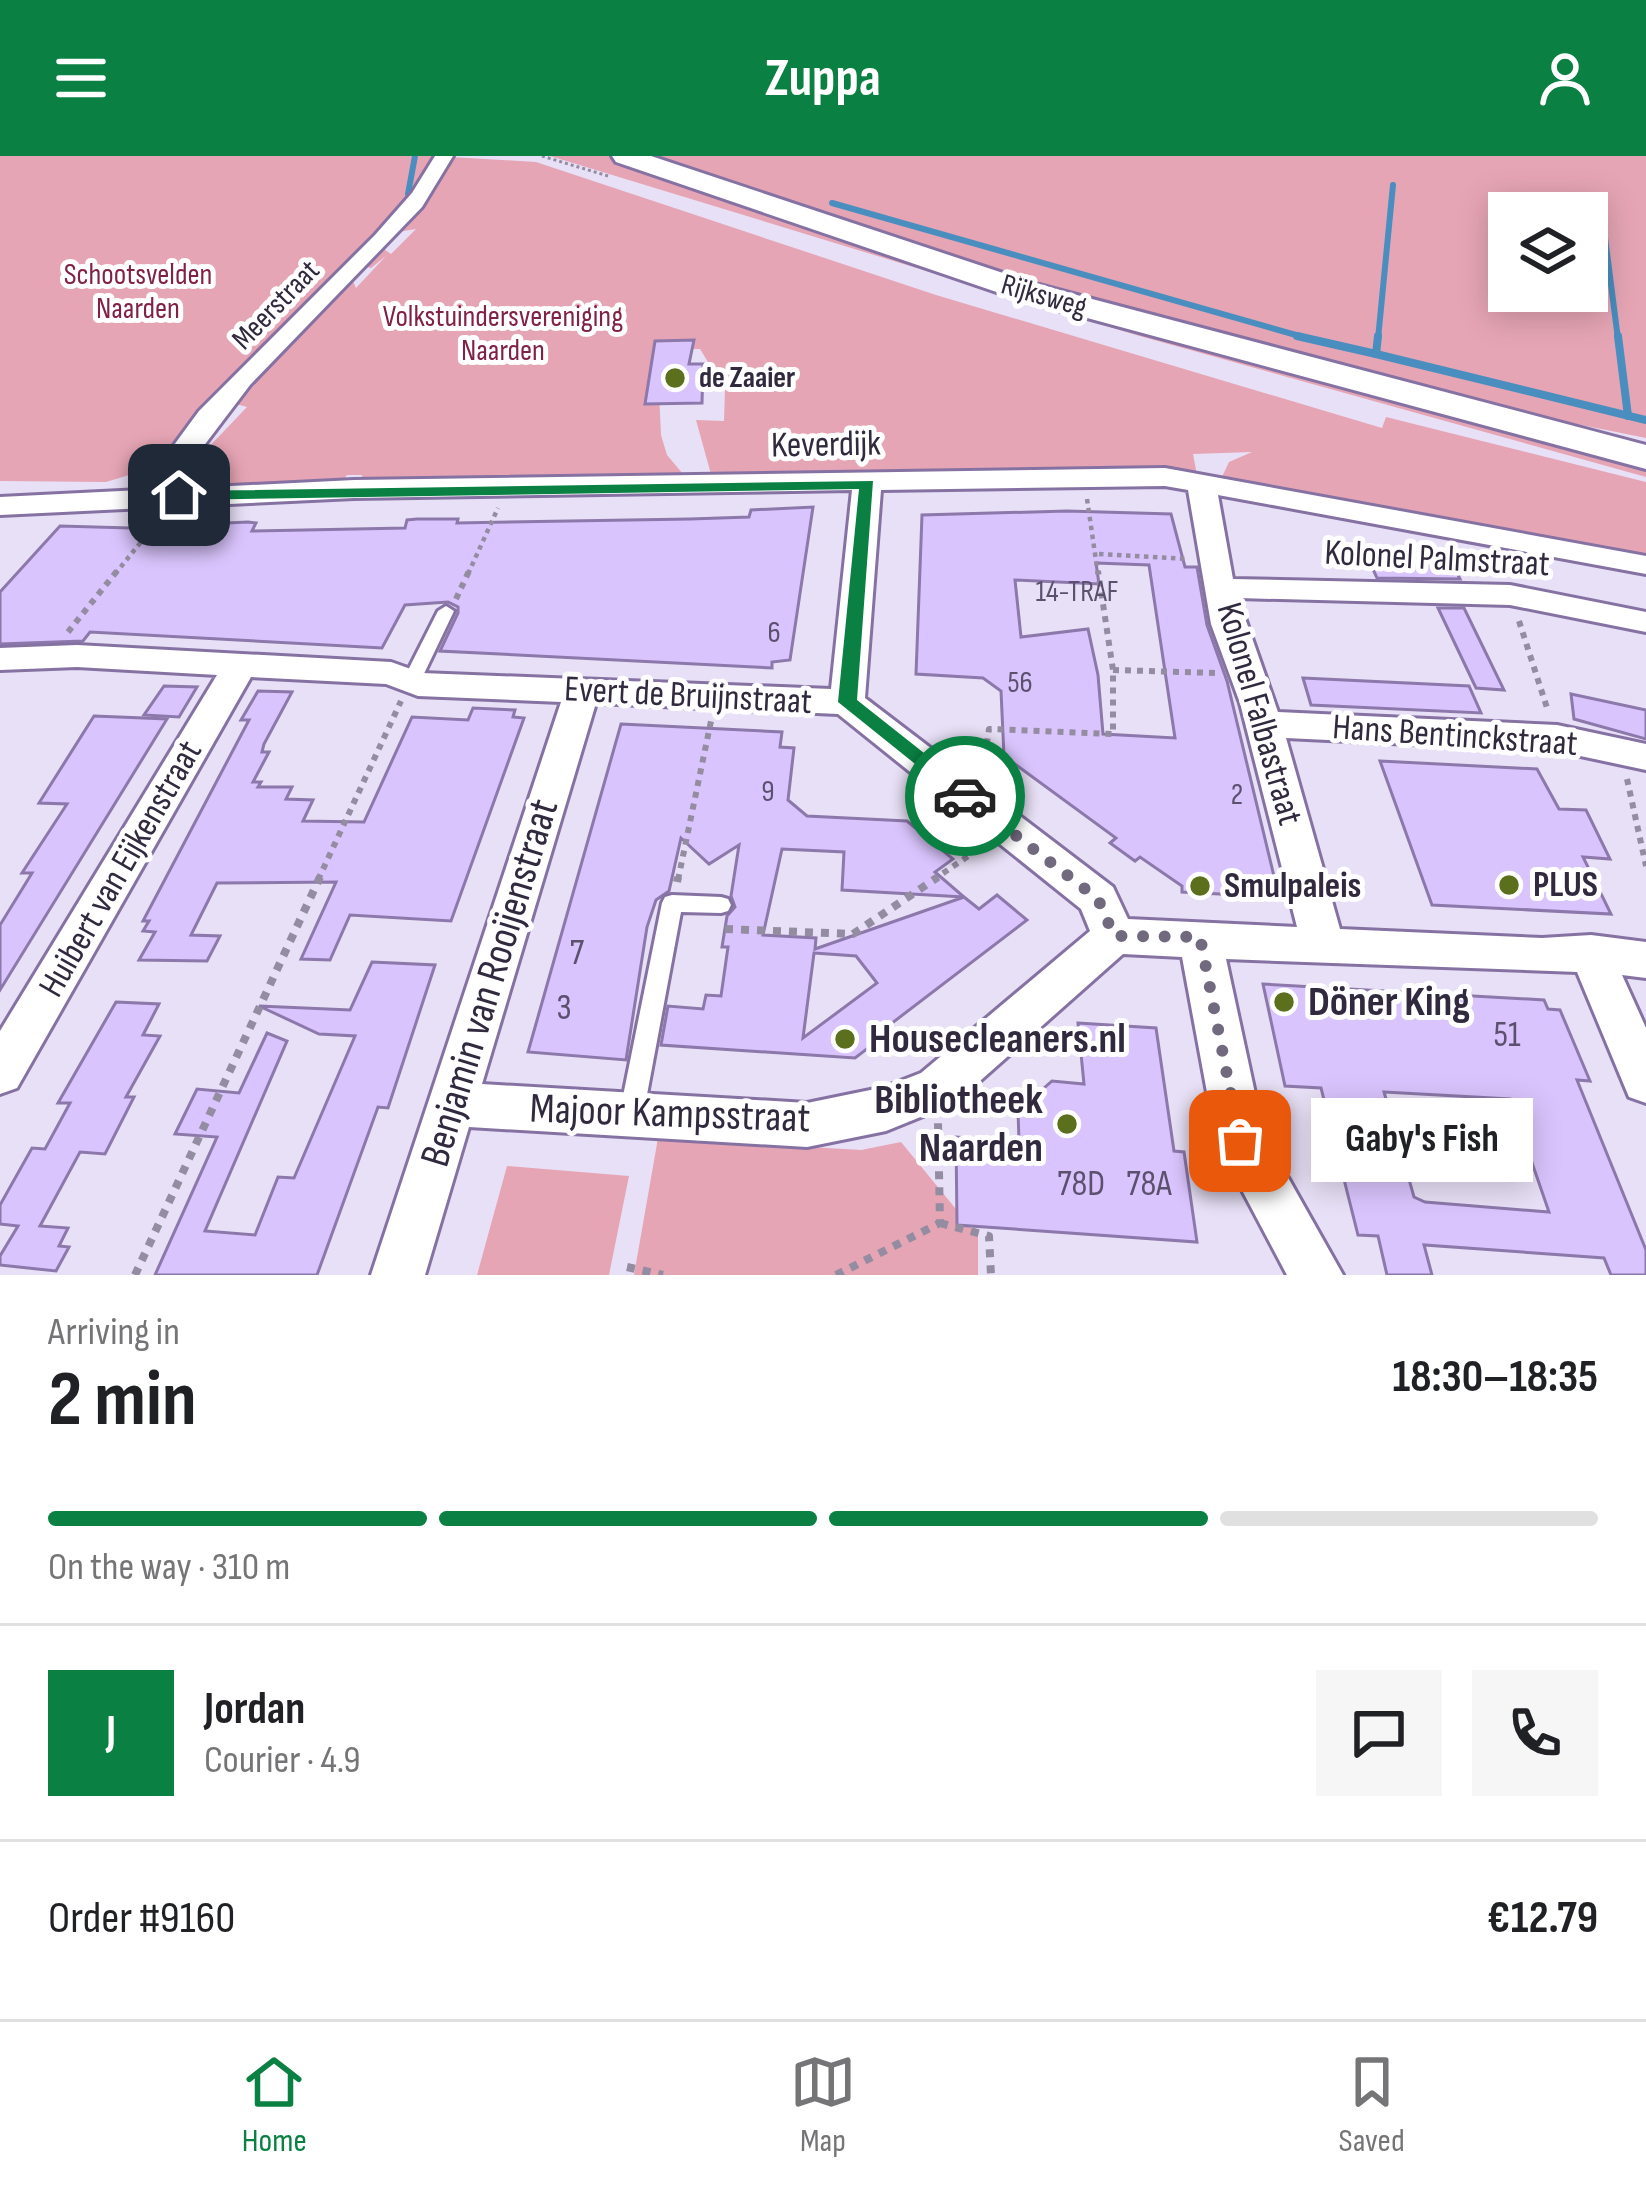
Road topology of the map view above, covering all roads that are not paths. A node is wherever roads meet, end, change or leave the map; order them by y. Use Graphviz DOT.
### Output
graph roads {
  1 [pos="445,156"];
  2 [pos="625,156"];
  3 [pos="1471,410"];
  4 [pos="1646,445"];
  5 [pos="1646,457"];
  6 [pos="1202,482"];
  7 [pos="867,484"];
  8 [pos="165,496"];
  9 [pos="0,506"];
  10 [pos="1646,566"];
  11 [pos="1218,574"];
  12 [pos="446,611"];
  13 [pos="1646,622"];
  14 [pos="0,658"];
  15 [pos="240,665"];
  16 [pos="410,682"];
  17 [pos="582,691"];
  18 [pos="847,702"];
  19 [pos="1264,724"];
  20 [pos="1634,754"];
  21 [pos="721,905"];
  22 [pos="1114,936"];
  23 [pos="1200,937"];
  24 [pos="1324,944"];
  25 [pos="1591,953"];
  26 [pos="1646,960"];
  27 [pos="0,1073"];
  28 [pos="1646,1082"];
  29 [pos="453,1103"];
  30 [pos="631,1116"];
  31 [pos="398,1275"];
  32 [pos="1316,1275"];
  1 -- 8 [label="street, Meerstraat"];
  2 -- 3 [label="main road, Rijksweg"];
  3 -- 4 [label="main road, Rijksweg"];
  3 -- 5 [label="main road, Rijksweg"];
  6 -- 7 [label="street, Keverdijk"];
  6 -- 10 [label="street, Keverdijk"];
  6 -- 11 [label="street, Kolonel Falbastraat"];
  7 -- 8 [label="street, Keverdijk"];
  7 -- 18 [label="street"];
  8 -- 9 [label="street, Keverdijk"];
  11 -- 13 [label="street, Kolonel Palmstraat"];
  11 -- 19 [label="street, Kolonel Falbastraat"];
  12 -- 16 [label="lane"];
  14 -- 15 [label="street, Evert de Bruijnstraat"];
  15 -- 16 [label="street, Evert de Bruijnstraat"];
  15 -- 27 [label="street, Huibert van Eijkenstraat"];
  16 -- 17 [label="street, Evert de Bruijnstraat"];
  17 -- 18 [label="street, Evert de Bruijnstraat"];
  17 -- 29 [label="street, Benjamin van Rooijenstraat"];
  18 -- 22 [label="street, Evert de Bruijnstraat"];
  19 -- 20 [label="street, Hans Bentinckstraat"];
  19 -- 24 [label="street, Kolonel Falbastraat"];
  21 -- 30 [label="lane"];
  22 -- 23 [label="street"];
  22 -- 30 [label="street, Majoor Kampsstraat"];
  23 -- 24 [label="street"];
  23 -- 32 [label="street"];
  24 -- 25 [label="street"];
  25 -- 26 [label="street"];
  25 -- 28 [label="street"];
  29 -- 30 [label="street, Majoor Kampsstraat"];
  29 -- 31 [label="street, Benjamin van Rooijenstraat"];
}
